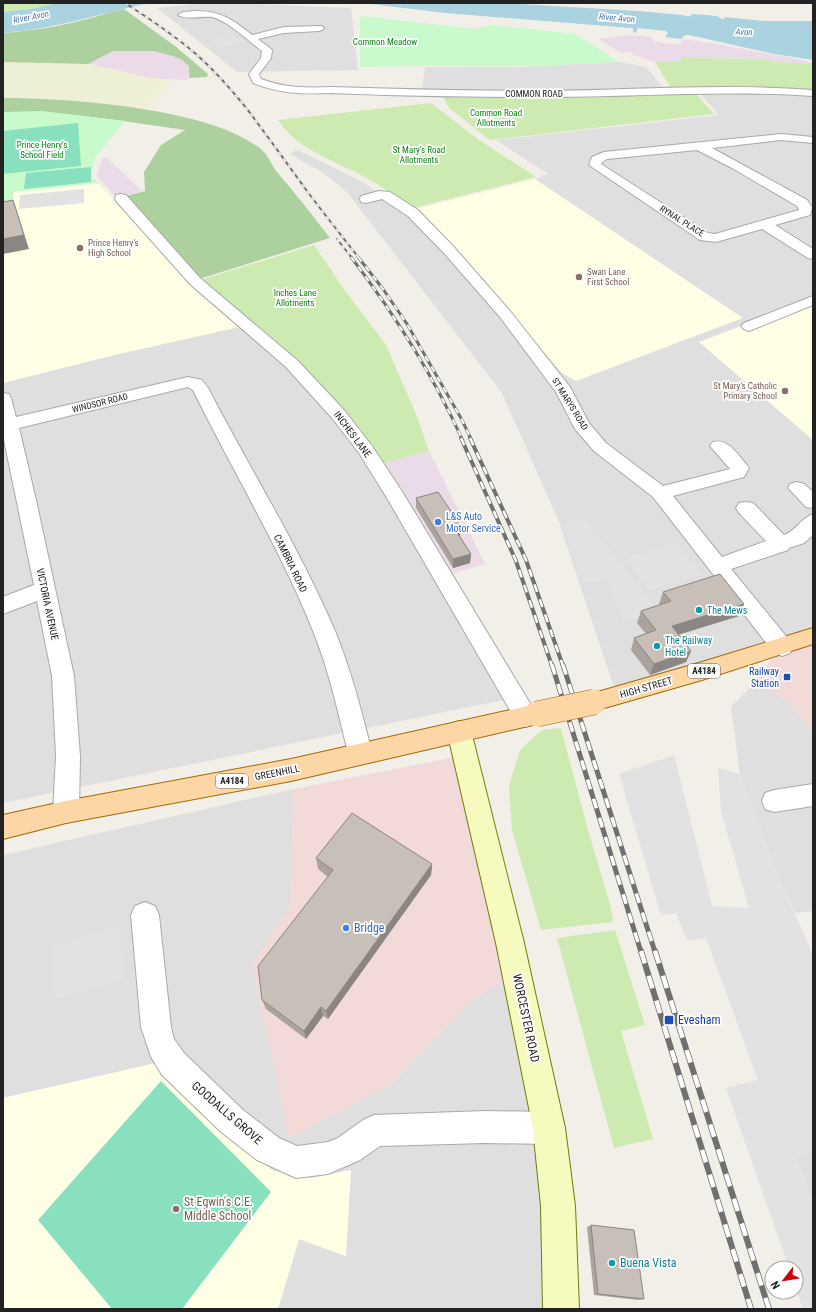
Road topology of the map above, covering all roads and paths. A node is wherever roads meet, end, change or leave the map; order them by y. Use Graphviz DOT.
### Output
graph roads {
  1 [pos="183,15"];
  2 [pos="319,28"];
  3 [pos="250,38"];
  4 [pos="813,93"];
  5 [pos="813,140"];
  6 [pos="699,146"];
  7 [pos="121,198"];
  8 [pos="366,199"];
  9 [pos="764,224"];
  10 [pos="813,255"];
  11 [pos="813,300"];
  12 [pos="749,326"];
  13 [pos="196,384"];
  14 [pos="3,398"];
  15 [pos="6,426"];
  16 [pos="719,446"];
  17 [pos="797,488"];
  18 [pos="660,493"];
  19 [pos="813,502"];
  20 [pos="746,508"];
  21 [pos="813,521"];
  22 [pos="781,545"];
  23 [pos="717,566"];
  24 [pos="45,589"];
  25 [pos="3,606"];
  26 [pos="813,636"];
  27 [pos="782,647"];
  28 [pos="532,716"];
  29 [pos="459,731"];
  30 [pos="360,753"];
  31 [pos="813,795"];
  32 [pos="774,801"];
  33 [pos="66,812"];
  34 [pos="3,827"];
  35 [pos="145,915"];
  36 [pos="549,1128"];
  37 [pos="561,1309"];
  1 -- 3 [label="street"];
  2 -- 3 [label="street"];
  3 -- 4 [label="street, COMMON ROAD"];
  5 -- 6 [label="street, RYNAL PLACE"];
  6 -- 9 [label="street, RYNAL PLACE"];
  6 -- 9 [label="street, RYNAL PLACE"];
  7 -- 28 [label="street, INCHES LANE"];
  8 -- 18 [label="street, ST MARYS ROAD"];
  9 -- 10 [label="street"];
  11 -- 12 [label="street"];
  13 -- 15 [label="street, WINDSOR ROAD"];
  13 -- 30 [label="street, CAMBRIA ROAD"];
  14 -- 15 [label="street, VICTORIA AVENUE"];
  15 -- 24 [label="street, VICTORIA AVENUE"];
  16 -- 18 [label="street"];
  17 -- 19 [label="street"];
  18 -- 23 [label="street, ST MARYS ROAD"];
  20 -- 22 [label="street"];
  21 -- 22 [label="street"];
  22 -- 23 [label="street"];
  23 -- 27 [label="street, ST MARYS ROAD"];
  24 -- 25 [label="street"];
  24 -- 33 [label="street, VICTORIA AVENUE"];
  26 -- 27 [label="main road, HIGH STREET / A4184"];
  27 -- 28 [label="main road, HIGH STREET / A4184, bridge"];
  28 -- 29 [label="main road, GREENHILL / A4184"];
  29 -- 30 [label="main road, GREENHILL / A4184"];
  29 -- 36 [label="main road, WORCESTER ROAD"];
  30 -- 33 [label="main road, GREENHILL / A4184"];
  31 -- 32 [label="street"];
  33 -- 34 [label="main road, GREENHILL / A4184"];
  35 -- 36 [label="street, GOODALLS GROVE"];
  36 -- 37 [label="main road, WORCESTER ROAD"];
}
